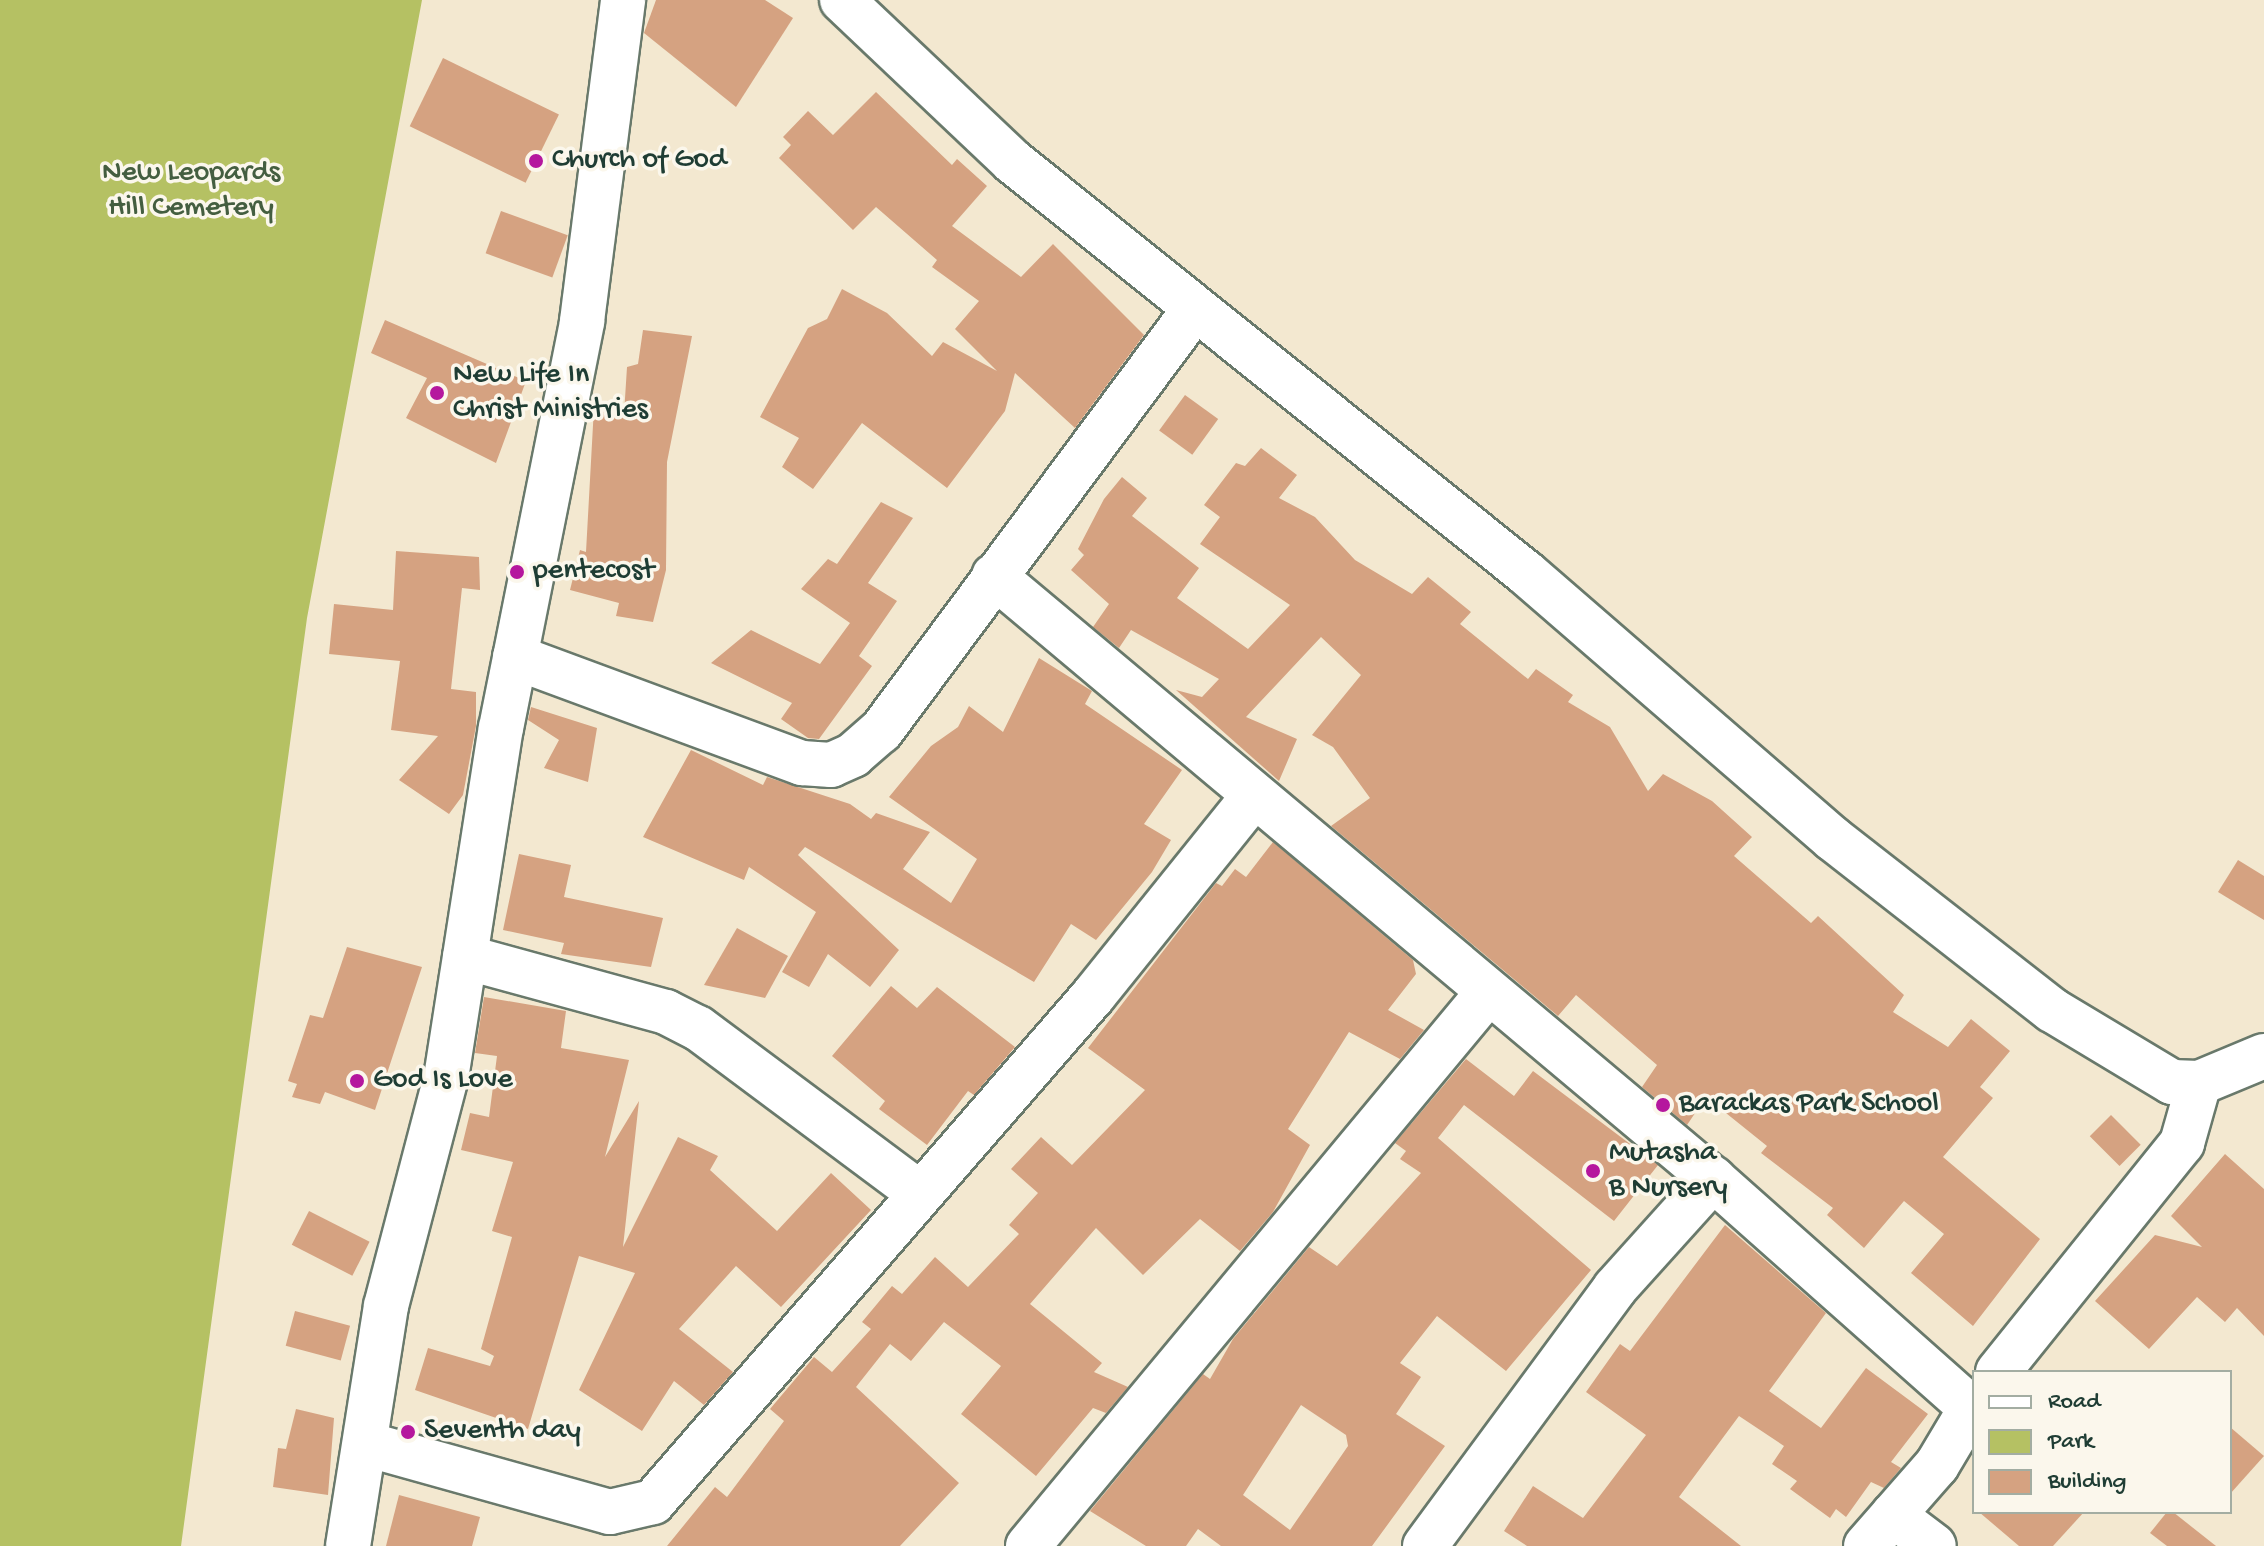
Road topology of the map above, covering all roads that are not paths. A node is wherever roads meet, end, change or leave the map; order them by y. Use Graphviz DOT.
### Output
graph roads {
  1 [pos="623,0"];
  2 [pos="842,0"];
  3 [pos="1194,310"];
  4 [pos="994,576"];
  5 [pos="515,657"];
  6 [pos="1253,797"];
  7 [pos="465,957"];
  8 [pos="1486,995"];
  9 [pos="2264,1056"];
  10 [pos="2199,1083"];
  11 [pos="1713,1179"];
  12 [pos="919,1193"];
  13 [pos="2000,1370"];
  14 [pos="1972,1405"];
  15 [pos="366,1444"];
  16 [pos="1880,1531"];
  17 [pos="348,1546"];
  18 [pos="1028,1546"];
  19 [pos="1425,1546"];
  20 [pos="1934,1546"];
  1 -- 5 [label="street"];
  2 -- 3 [label="street"];
  3 -- 4 [label="street"];
  3 -- 10 [label="street"];
  4 -- 5 [label="street"];
  4 -- 6 [label="street"];
  5 -- 7 [label="street"];
  6 -- 8 [label="street"];
  6 -- 12 [label="street"];
  7 -- 12 [label="street"];
  7 -- 15 [label="street"];
  8 -- 11 [label="street"];
  8 -- 18 [label="street"];
  9 -- 10 [label="street"];
  10 -- 13 [label="street"];
  11 -- 14 [label="street"];
  11 -- 19 [label="street"];
  12 -- 15 [label="street"];
  14 -- 16 [label="street"];
  15 -- 17 [label="street"];
  16 -- 20 [label="street"];
}
